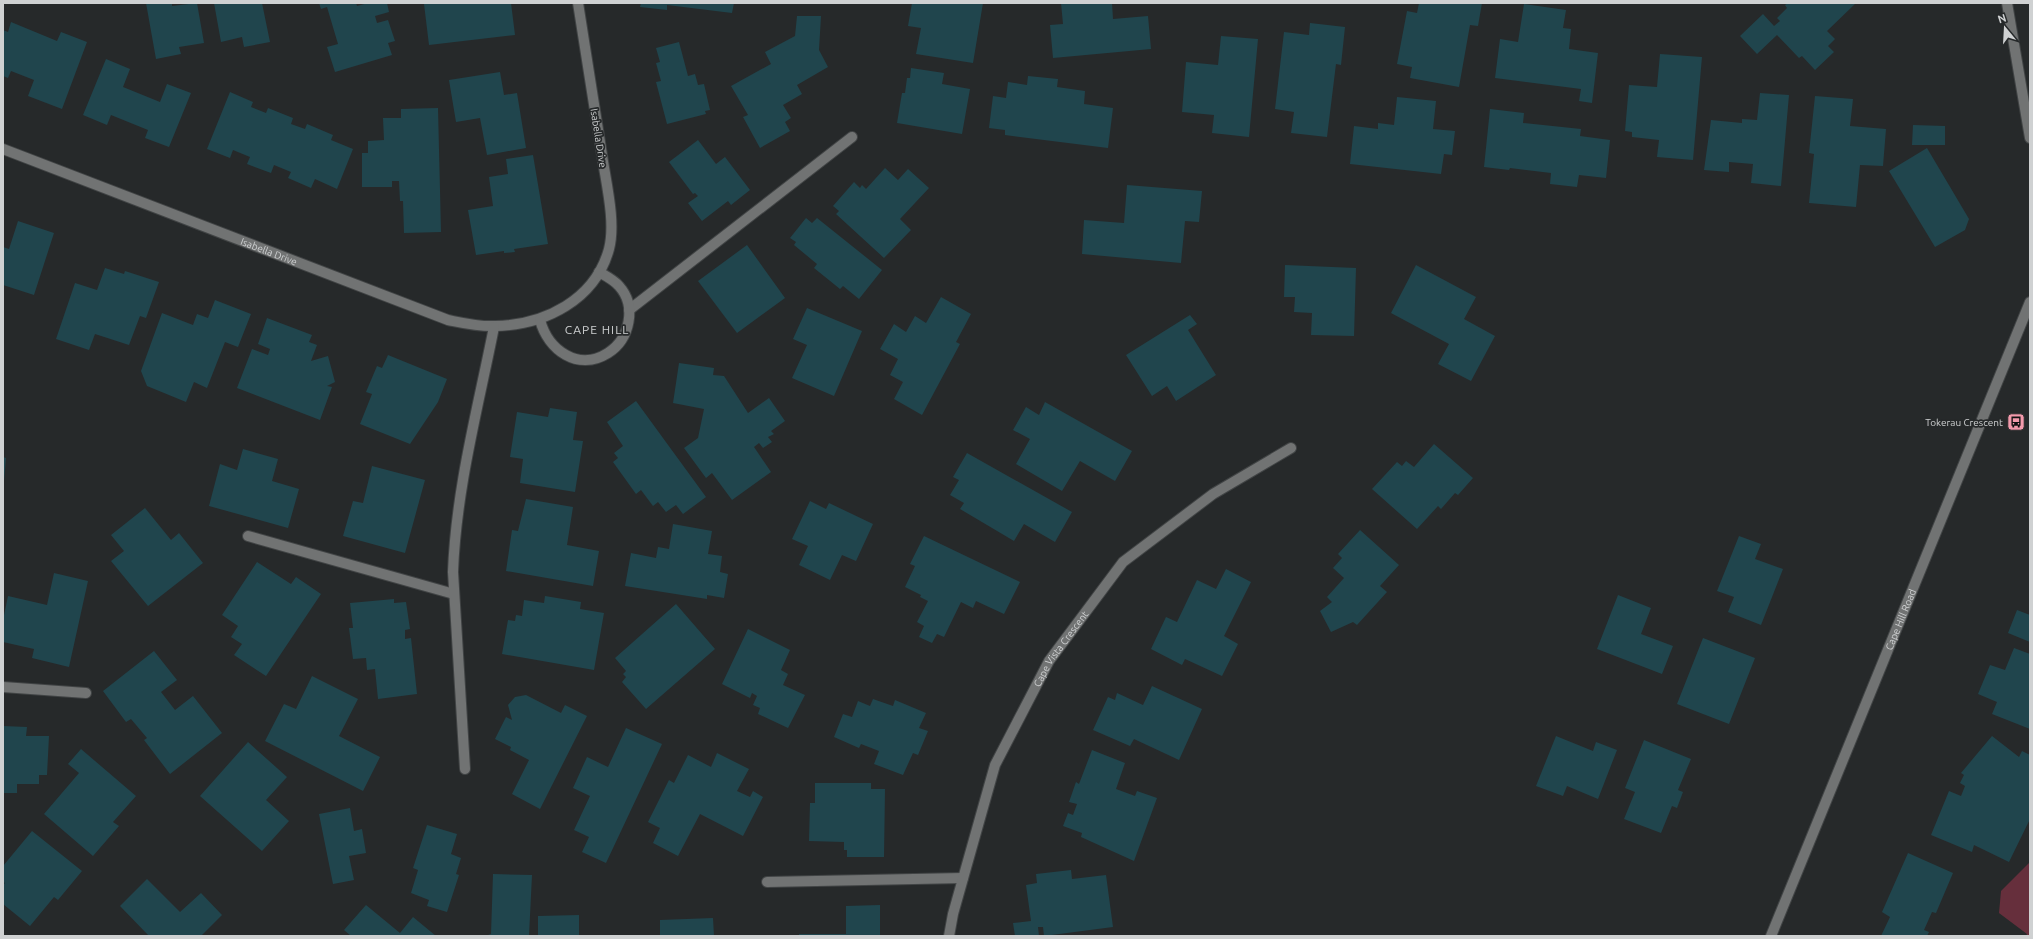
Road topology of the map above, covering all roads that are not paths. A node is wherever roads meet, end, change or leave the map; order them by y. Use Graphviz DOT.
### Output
graph roads {
  1 [pos="578,3"];
  2 [pos="2007,3"];
  3 [pos="852,137"];
  4 [pos="2030,138"];
  5 [pos="3,149"];
  6 [pos="599,272"];
  7 [pos="2030,302"];
  8 [pos="629,310"];
  9 [pos="540,320"];
  10 [pos="494,326"];
  11 [pos="1291,448"];
  12 [pos="248,536"];
  13 [pos="454,594"];
  14 [pos="3,687"];
  15 [pos="86,692"];
  16 [pos="465,769"];
  17 [pos="963,878"];
  18 [pos="768,882"];
  19 [pos="949,936"];
  20 [pos="1771,936"];
  1 -- 6 [label="street, Isabella Drive"];
  2 -- 4 [label="street"];
  3 -- 8 [label="street"];
  5 -- 10 [label="street, Isabella Drive"];
  6 -- 8 [label="street"];
  6 -- 9 [label="street, Isabella Drive"];
  7 -- 20 [label="street, Cape Hill Road"];
  8 -- 9 [label="street"];
  9 -- 10 [label="street, Isabella Drive"];
  10 -- 13 [label="street"];
  11 -- 17 [label="street, Cape Vista Crescent"];
  12 -- 13 [label="street"];
  13 -- 16 [label="street"];
  14 -- 15 [label="street"];
  17 -- 18 [label="street"];
  17 -- 19 [label="street, Cape Vista Crescent"];
}
